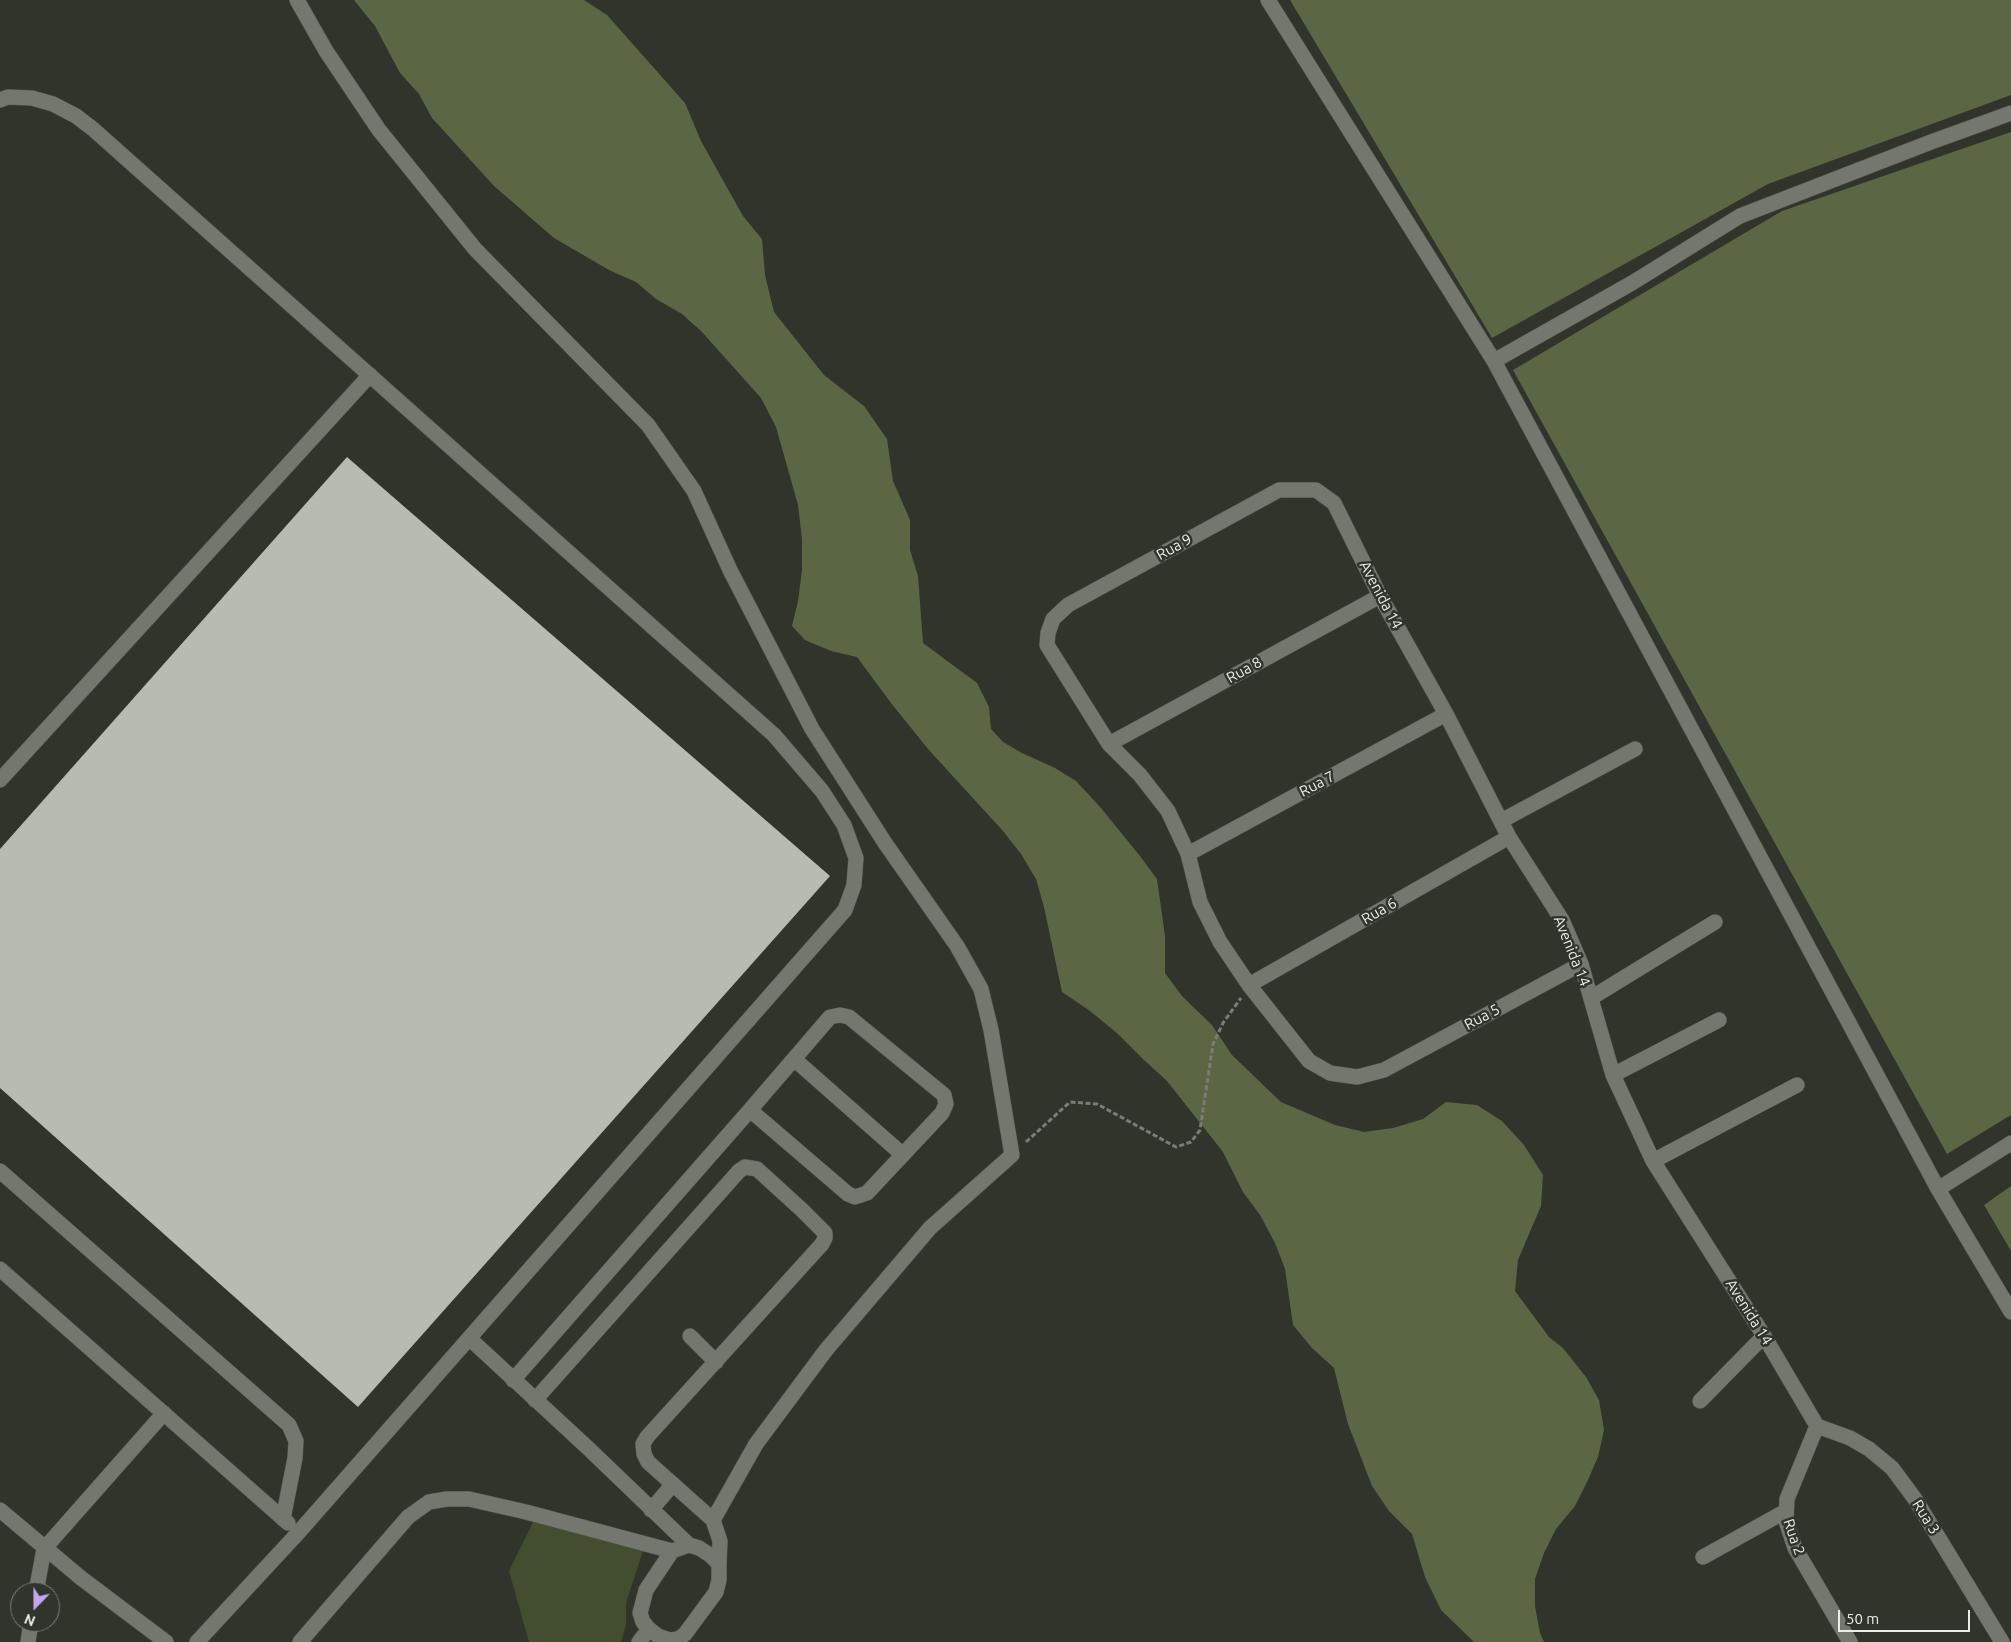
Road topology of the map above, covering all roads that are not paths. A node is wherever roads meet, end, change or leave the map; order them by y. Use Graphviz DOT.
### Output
graph roads {
  1 [pos="298,0"];
  2 [pos="1268,0"];
  3 [pos="0,100"];
  4 [pos="2011,113"];
  5 [pos="1494,361"];
  6 [pos="370,375"];
  7 [pos="1279,490"];
  8 [pos="1380,596"];
  9 [pos="1068,604"];
  10 [pos="1446,714"];
  11 [pos="1109,744"];
  12 [pos="1634,749"];
  13 [pos="0,780"];
  14 [pos="1501,821"];
  15 [pos="1509,837"];
  16 [pos="1188,854"];
  17 [pos="1715,922"];
  18 [pos="1581,964"];
  19 [pos="1249,985"];
  20 [pos="1591,998"];
  21 [pos="1718,1020"];
  22 [pos="794,1059"];
  23 [pos="1613,1075"];
  24 [pos="1797,1085"];
  25 [pos="750,1110"];
  26 [pos="2011,1143"];
  27 [pos="903,1155"];
  28 [pos="1654,1161"];
  29 [pos="0,1171"];
  30 [pos="1938,1188"];
  31 [pos="0,1270"];
  32 [pos="2011,1312"];
  33 [pos="690,1336"];
  34 [pos="1764,1336"];
  35 [pos="469,1338"];
  36 [pos="716,1362"];
  37 [pos="513,1380"];
  38 [pos="535,1400"];
  39 [pos="1700,1401"];
  40 [pos="164,1413"];
  41 [pos="1817,1426"];
  42 [pos="673,1484"];
  43 [pos="0,1510"];
  44 [pos="651,1510"];
  45 [pos="1786,1511"];
  46 [pos="282,1519"];
  47 [pos="713,1520"];
  48 [pos="298,1532"];
  49 [pos="689,1545"];
  50 [pos="44,1549"];
  51 [pos="672,1551"];
  52 [pos="1703,1557"];
  53 [pos="719,1564"];
  54 [pos="38,1582"];
  55 [pos="653,1636"];
  56 [pos="166,1642"];
  57 [pos="197,1642"];
  58 [pos="300,1642"];
  59 [pos="639,1642"];
  60 [pos="1850,1642"];
  61 [pos="2002,1642"];
  1 -- 47 [label="street"];
  2 -- 5 [label="street"];
  3 -- 6 [label="street"];
  4 -- 5 [label="street"];
  5 -- 30 [label="street"];
  6 -- 13 [label="street"];
  6 -- 35 [label="street"];
  7 -- 8 [label="street, Avenida 14"];
  7 -- 9 [label="street, Rua 9"];
  8 -- 10 [label="street, Avenida 14"];
  8 -- 11 [label="street, Rua 8"];
  9 -- 11 [label="street, Rua 5"];
  10 -- 14 [label="street, Avenida 14"];
  10 -- 16 [label="street, Rua 7"];
  11 -- 16 [label="street, Rua 5"];
  12 -- 14 [label="street"];
  14 -- 15 [label="street, Avenida 14"];
  15 -- 18 [label="street, Avenida 14"];
  15 -- 19 [label="street, Rua 6"];
  16 -- 19 [label="street, Rua 5"];
  17 -- 20 [label="street"];
  18 -- 19 [label="street, Rua 5"];
  18 -- 20 [label="street, Avenida 14"];
  20 -- 23 [label="street, Avenida 14"];
  21 -- 23 [label="street"];
  22 -- 25 [label="street"];
  22 -- 27 [label="street"];
  22 -- 27 [label="street"];
  23 -- 28 [label="street, Avenida 14"];
  24 -- 28 [label="street"];
  25 -- 27 [label="street"];
  25 -- 37 [label="street"];
  26 -- 30 [label="street"];
  28 -- 34 [label="street, Avenida 14"];
  29 -- 46 [label="street"];
  30 -- 32 [label="street"];
  31 -- 40 [label="street"];
  33 -- 36 [label="street"];
  34 -- 39 [label="street"];
  34 -- 41 [label="street, Avenida 14"];
  35 -- 37 [label="street"];
  35 -- 48 [label="street"];
  36 -- 38 [label="street"];
  36 -- 42 [label="street"];
  37 -- 38 [label="street"];
  38 -- 44 [label="street"];
  40 -- 46 [label="street"];
  40 -- 50 [label="street"];
  41 -- 45 [label="street, Rua 2"];
  41 -- 61 [label="street, Rua 3"];
  42 -- 44 [label="street"];
  42 -- 47 [label="street"];
  43 -- 50 [label="street"];
  44 -- 49 [label="street"];
  45 -- 52 [label="street"];
  45 -- 60 [label="street, Rua 2"];
  46 -- 48 [label="street"];
  47 -- 53 [label="street"];
  48 -- 57 [label="street"];
  49 -- 51 [label="street"];
  49 -- 53 [label="street"];
  50 -- 54 [label="street"];
  50 -- 56 [label="street"];
  51 -- 55 [label="street"];
  51 -- 58 [label="street"];
  53 -- 55 [label="street"];
  55 -- 59 [label="street"];
}
